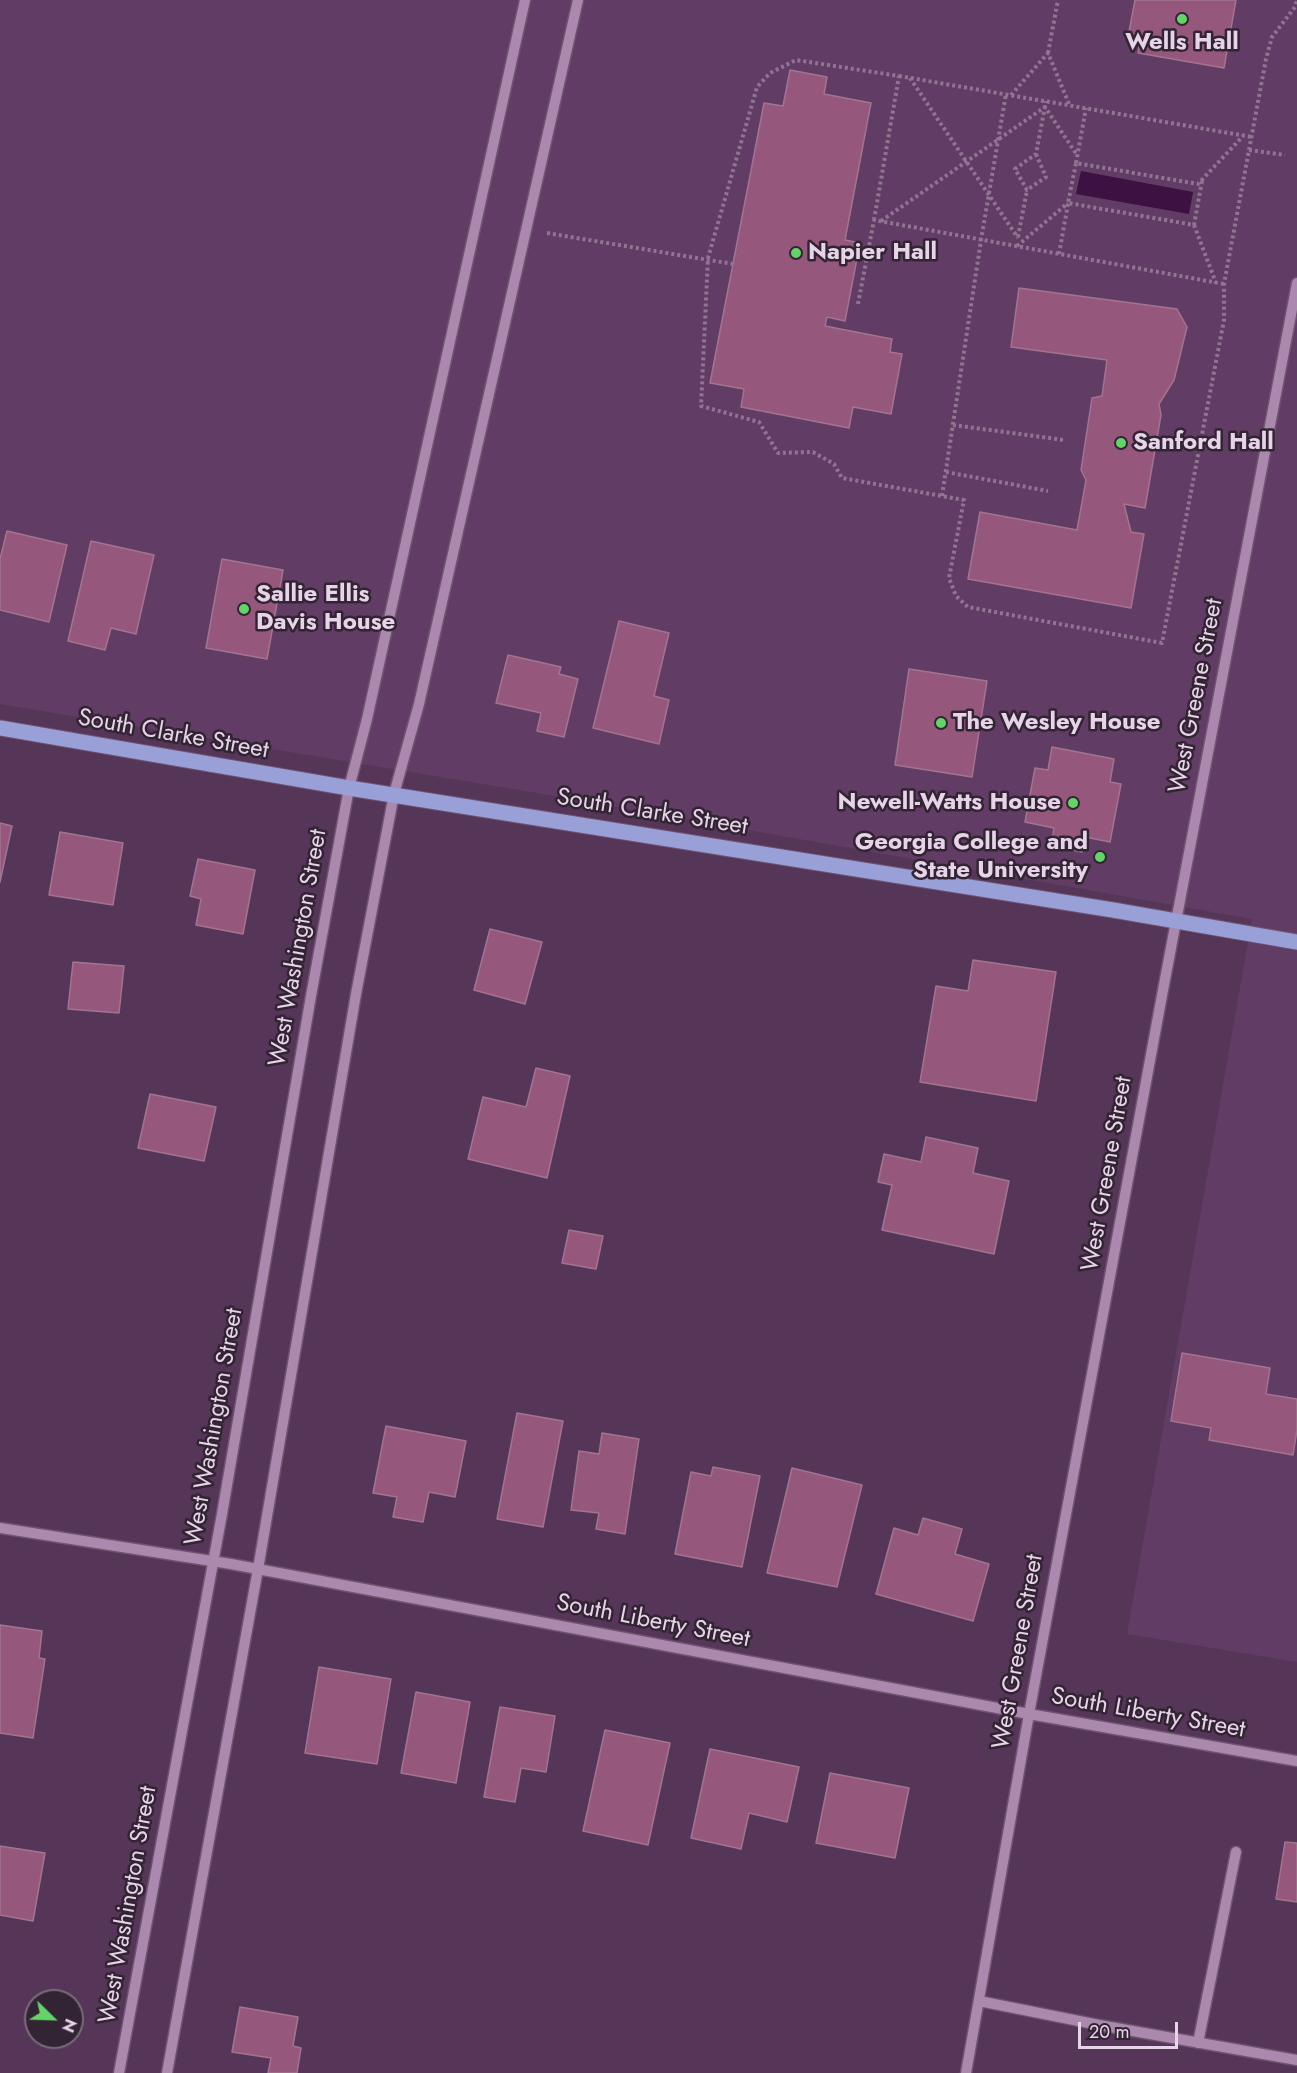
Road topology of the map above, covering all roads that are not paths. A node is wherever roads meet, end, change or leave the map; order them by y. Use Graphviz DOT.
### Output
graph roads {
  1 [pos="525,0"];
  2 [pos="578,0"];
  3 [pos="1297,283"];
  4 [pos="0,728"];
  5 [pos="349,788"];
  6 [pos="394,794"];
  7 [pos="1176,921"];
  8 [pos="1297,942"];
  9 [pos="0,1528"];
  10 [pos="214,1561"];
  11 [pos="258,1569"];
  12 [pos="1029,1714"];
  13 [pos="1297,1761"];
  14 [pos="1236,1852"];
  15 [pos="979,2001"];
  16 [pos="1198,2043"];
  17 [pos="1297,2060"];
  18 [pos="119,2073"];
  19 [pos="167,2073"];
  20 [pos="966,2073"];
  1 -- 5 [label="street, West Washington Street"];
  2 -- 6 [label="street"];
  3 -- 7 [label="street, West Greene Street"];
  4 -- 5 [label="main road, South Clarke Street"];
  5 -- 6 [label="main road, South Clarke Street"];
  5 -- 10 [label="street, West Washington Street"];
  6 -- 7 [label="main road, South Clarke Street"];
  6 -- 11 [label="street"];
  7 -- 8 [label="main road, South Clarke Street"];
  7 -- 12 [label="street, West Greene Street"];
  9 -- 10 [label="street, South Liberty Street"];
  10 -- 11 [label="street, South Liberty Street"];
  10 -- 18 [label="street, West Washington Street"];
  11 -- 12 [label="street, South Liberty Street"];
  11 -- 19 [label="street"];
  12 -- 13 [label="street, South Liberty Street"];
  12 -- 15 [label="street, West Greene Street"];
  14 -- 16 [label="street"];
  15 -- 16 [label="street"];
  15 -- 20 [label="street, West Greene Street"];
  16 -- 17 [label="street"];
}
